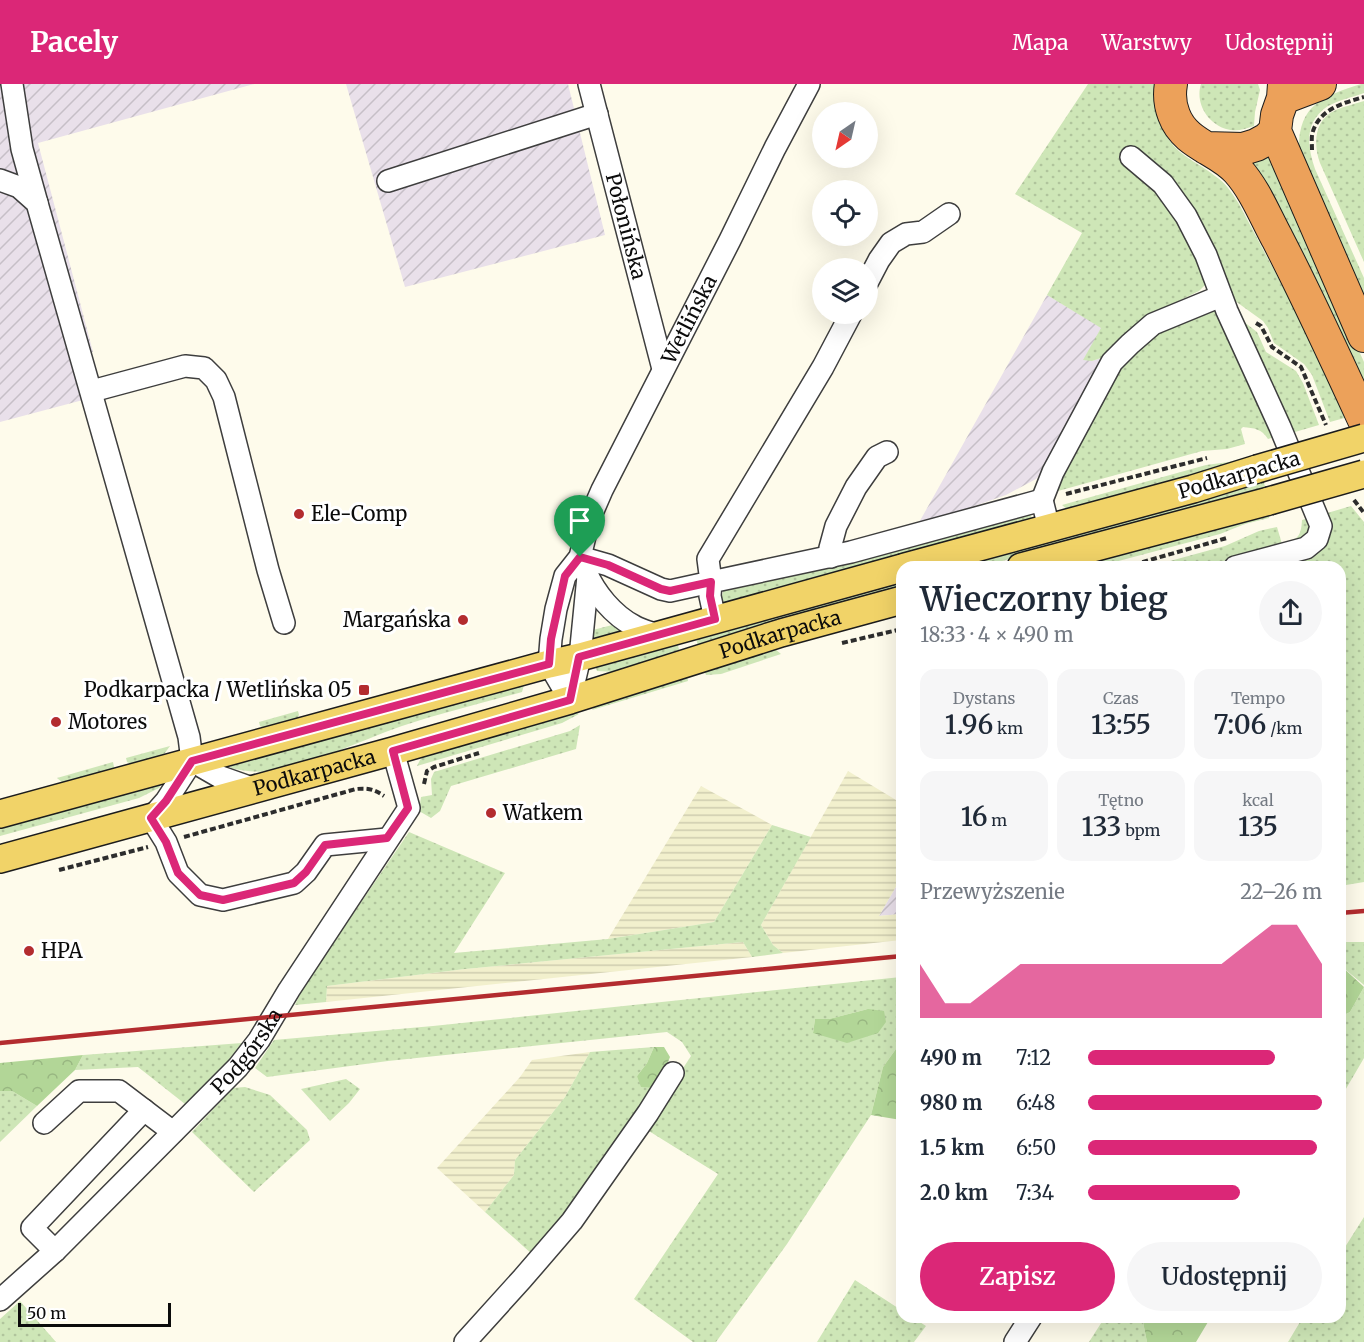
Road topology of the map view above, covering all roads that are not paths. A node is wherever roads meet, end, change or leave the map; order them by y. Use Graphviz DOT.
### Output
graph roads {
  1 [pos="12,84"];
  2 [pos="589,84"];
  3 [pos="809,84"];
  4 [pos="1172,84"];
  5 [pos="1320,84"];
  6 [pos="1283,91"];
  7 [pos="597,114"];
  8 [pos="1275,131"];
  9 [pos="1206,148"];
  10 [pos="1131,157"];
  11 [pos="0,180"];
  12 [pos="388,181"];
  13 [pos="37,203"];
  14 [pos="949,214"];
  15 [pos="878,262"];
  16 [pos="1224,303"];
  17 [pos="846,324"];
  18 [pos="1364,336"];
  19 [pos="663,369"];
  20 [pos="92,391"];
  21 [pos="1364,420"];
  22 [pos="1364,438"];
  23 [pos="887,452"];
  24 [pos="1357,482"];
  25 [pos="1042,500"];
  26 [pos="1049,528"];
  27 [pos="831,557"];
  28 [pos="925,561"];
  29 [pos="1064,561"];
  30 [pos="1257,561"];
  31 [pos="584,566"];
  32 [pos="896,569"];
  33 [pos="711,582"];
  34 [pos="896,602"];
  35 [pos="715,619"];
  36 [pos="284,623"];
  37 [pos="657,635"];
  38 [pos="579,657"];
  39 [pos="549,664"];
  40 [pos="570,700"];
  41 [pos="393,751"];
  42 [pos="192,761"];
  43 [pos="255,789"];
  44 [pos="0,814"];
  45 [pos="151,818"];
  46 [pos="387,838"];
  47 [pos="0,859"];
  48 [pos="673,1073"];
  49 [pos="144,1110"];
  50 [pos="44,1123"];
  51 [pos="173,1132"];
  52 [pos="55,1251"];
  53 [pos="0,1300"];
  54 [pos="1027,1323"];
  55 [pos="465,1342"];
  56 [pos="1015,1342"];
  1 -- 13 [label="street"];
  2 -- 7 [label="street, Połonińska"];
  3 -- 19 [label="street, Wetlińska"];
  4 -- 9 [label="highway"];
  5 -- 6 [label="highway"];
  6 -- 8 [label="highway"];
  7 -- 12 [label="street"];
  7 -- 19 [label="street, Połonińska"];
  8 -- 9 [label="highway"];
  8 -- 18 [label="highway"];
  9 -- 21 [label="highway"];
  10 -- 16 [label="street"];
  11 -- 13 [label="street"];
  13 -- 20 [label="street"];
  14 -- 15 [label="street"];
  16 -- 25 [label="street"];
  16 -- 30 [label="street"];
  17 -- 33 [label="street"];
  19 -- 31 [label="street, Wetlińska"];
  20 -- 36 [label="street"];
  20 -- 42 [label="street"];
  22 -- 26 [label="main road, Podkarpacka, bridge"];
  23 -- 27 [label="street"];
  24 -- 29 [label="main road, Podkarpacka, bridge"];
  25 -- 26 [label="street"];
  25 -- 27 [label="street"];
  26 -- 28 [label="main road, Podkarpacka"];
  27 -- 33 [label="street"];
  31 -- 33 [label="street"];
  31 -- 37 [label="street"];
  31 -- 38 [label="street, Wetlińska"];
  31 -- 39 [label="street, Wetlińska"];
  32 -- 35 [label="main road, Podkarpacka"];
  33 -- 35 [label="street"];
  34 -- 40 [label="main road, Podkarpacka"];
  35 -- 37 [label="main road, Podkarpacka"];
  37 -- 38 [label="main road, Podkarpacka"];
  38 -- 39 [label="main road, Podkarpacka"];
  38 -- 40 [label="street, Wetlińska"];
  39 -- 40 [label="street"];
  39 -- 42 [label="main road, Podkarpacka"];
  40 -- 41 [label="main road, Podkarpacka"];
  41 -- 43 [label="main road, Podkarpacka"];
  41 -- 46 [label="street, Podgórska"];
  42 -- 43 [label="street"];
  42 -- 44 [label="main road, Podkarpacka"];
  42 -- 45 [label="street"];
  43 -- 45 [label="main road, Podkarpacka"];
  45 -- 46 [label="street"];
  45 -- 47 [label="main road, Podkarpacka"];
  46 -- 51 [label="street, Podgórska"];
  48 -- 55 [label="street"];
  49 -- 50 [label="street"];
  49 -- 51 [label="street"];
  49 -- 52 [label="street"];
  51 -- 52 [label="street, Podgórska"];
  52 -- 53 [label="street, Podgórska"];
  54 -- 56 [label="street"];
}
